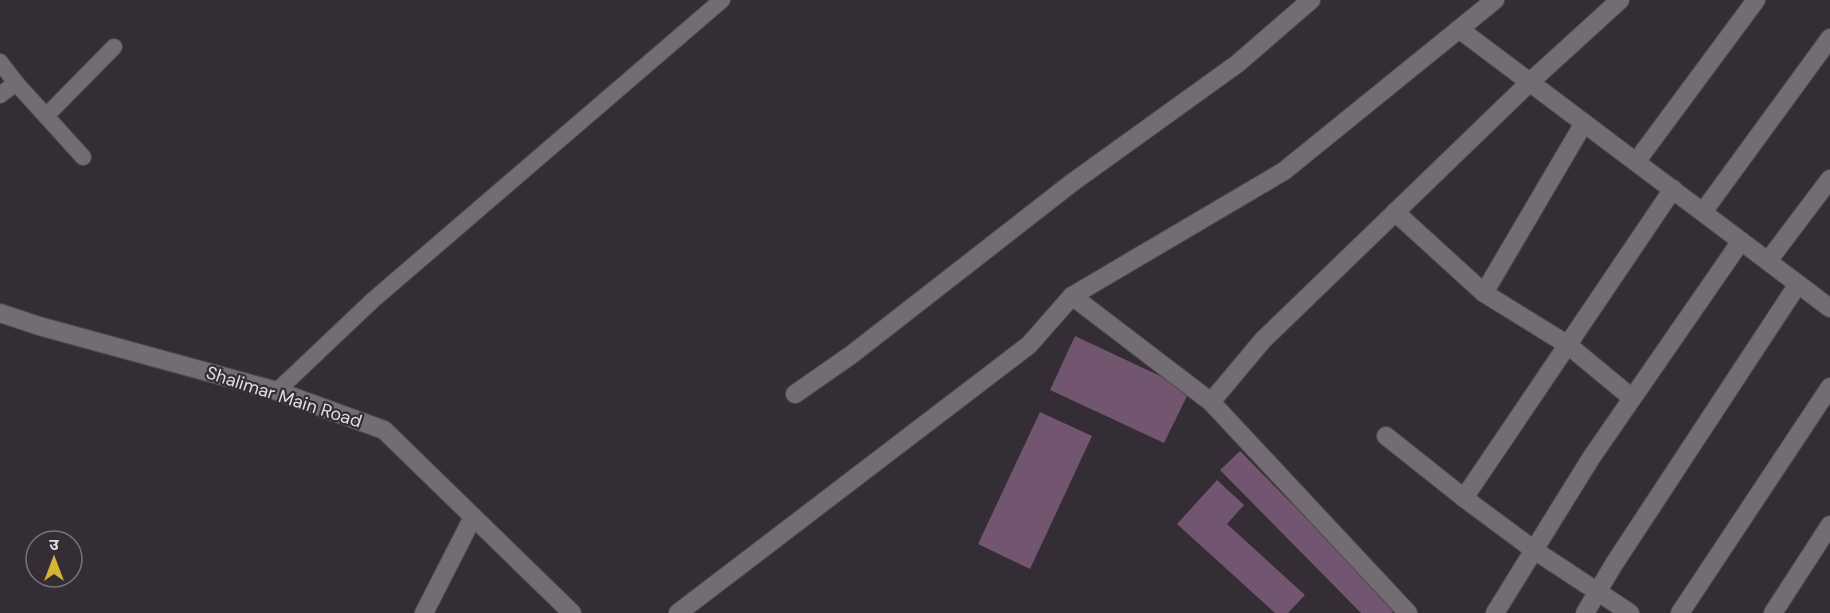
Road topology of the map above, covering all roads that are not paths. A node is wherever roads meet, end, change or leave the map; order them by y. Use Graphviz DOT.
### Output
graph roads {
  1 [pos="722,0"];
  2 [pos="1311,0"];
  3 [pos="1495,0"];
  4 [pos="1620,0"];
  5 [pos="1756,0"];
  6 [pos="1459,29"];
  7 [pos="1830,38"];
  8 [pos="114,47"];
  9 [pos="0,62"];
  10 [pos="1530,82"];
  11 [pos="16,83"];
  12 [pos="0,95"];
  13 [pos="46,116"];
  14 [pos="1584,123"];
  15 [pos="83,158"];
  16 [pos="1636,162"];
  17 [pos="1830,179"];
  18 [pos="1672,189"];
  19 [pos="1395,212"];
  20 [pos="1703,212"];
  21 [pos="1741,241"];
  22 [pos="1768,261"];
  23 [pos="1798,284"];
  24 [pos="1484,293"];
  25 [pos="1072,296"];
  26 [pos="1830,308"];
  27 [pos="0,313"];
  28 [pos="1568,345"];
  29 [pos="1830,387"];
  30 [pos="277,391"];
  31 [pos="795,394"];
  32 [pos="1632,398"];
  33 [pos="1211,402"];
  34 [pos="1386,436"];
  35 [pos="1464,498"];
  36 [pos="473,517"];
  37 [pos="1830,525"];
  38 [pos="1534,550"];
  39 [pos="1598,592"];
  40 [pos="424,613"];
  41 [pos="572,613"];
  42 [pos="678,613"];
  43 [pos="1408,613"];
  44 [pos="1495,613"];
  45 [pos="1585,613"];
  46 [pos="1630,613"];
  47 [pos="1680,613"];
  48 [pos="1773,613"];
  1 -- 30 [label="lane"];
  2 -- 31 [label="street"];
  3 -- 6 [label="street"];
  4 -- 10 [label="street"];
  5 -- 16 [label="street"];
  6 -- 10 [label="street"];
  6 -- 25 [label="street"];
  7 -- 20 [label="street"];
  8 -- 13 [label="lane"];
  9 -- 11 [label="lane"];
  10 -- 14 [label="street"];
  10 -- 19 [label="street"];
  11 -- 12 [label="lane"];
  11 -- 13 [label="lane"];
  13 -- 15 [label="lane"];
  14 -- 16 [label="street"];
  14 -- 24 [label="street"];
  16 -- 18 [label="street"];
  17 -- 22 [label="street"];
  18 -- 20 [label="street"];
  18 -- 28 [label="street"];
  19 -- 24 [label="street"];
  19 -- 33 [label="street"];
  20 -- 21 [label="street"];
  21 -- 22 [label="street"];
  21 -- 32 [label="street"];
  22 -- 23 [label="street"];
  23 -- 26 [label="street"];
  23 -- 39 [label="street"];
  24 -- 28 [label="street"];
  25 -- 33 [label="street"];
  25 -- 42 [label="street"];
  27 -- 30 [label="street, Shalimar Main Road"];
  28 -- 32 [label="street"];
  28 -- 35 [label="street"];
  29 -- 47 [label="street"];
  30 -- 36 [label="street, Shalimar Main Road"];
  32 -- 38 [label="street"];
  33 -- 43 [label="street"];
  34 -- 35 [label="street"];
  35 -- 38 [label="street"];
  36 -- 40 [label="street"];
  36 -- 41 [label="street, Shalimar Main Road"];
  37 -- 48 [label="street"];
  38 -- 39 [label="street"];
  38 -- 44 [label="street"];
  39 -- 45 [label="street"];
  39 -- 46 [label="street"];
}
